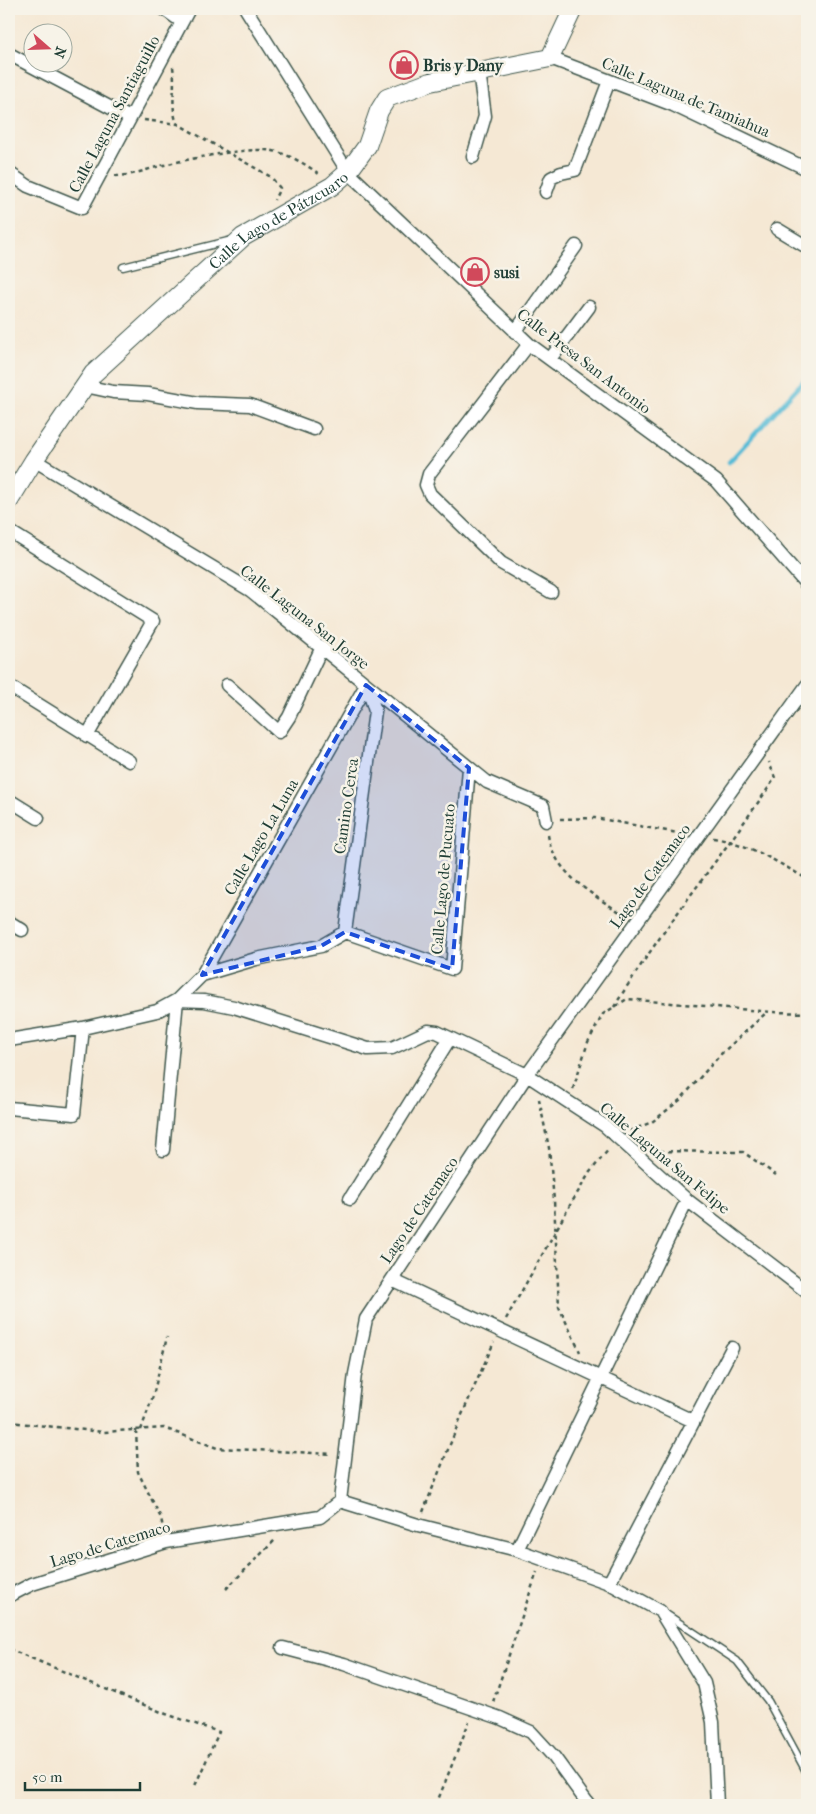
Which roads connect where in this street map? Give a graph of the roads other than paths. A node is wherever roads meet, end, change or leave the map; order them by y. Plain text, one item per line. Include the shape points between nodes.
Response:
1 (164, 9) edge
2 (189, 9) edge
3 (247, 9) edge
4 (573, 9) edge
5 (182, 22) junction
6 (9, 54) edge
7 (550, 58) junction
8 (479, 71) junction
9 (609, 81) junction
10 (130, 118) junction
11 (473, 157) dead end
12 (807, 169) edge
13 (348, 172) junction
14 (9, 173) edge
15 (546, 192) dead end
16 (777, 230) dead end
17 (243, 237) junction
18 (576, 246) dead end
19 (807, 247) edge
20 (123, 268) dead end
21 (589, 307) dead end
22 (515, 332) junction
23 (529, 344) junction
24 (550, 359) junction
25 (85, 386) junction
26 (314, 429) dead end
27 (34, 460) junction
28 (9, 501) edge
29 (9, 531) edge
30 (807, 585) edge
31 (551, 592) dead end
32 (322, 647) junction
33 (227, 685) dead end
34 (366, 685) junction
35 (807, 685) edge
36 (9, 686) edge
37 (87, 736) junction
38 (129, 761) dead end
39 (469, 768) junction
40 (9, 800) edge
41 (38, 818) dead end
42 (546, 821) road end
43 (9, 922) edge
44 (22, 930) dead end
45 (345, 932) junction
46 (202, 975) junction
47 (177, 1000) junction
48 (83, 1028) junction
49 (450, 1038) junction
50 (9, 1040) edge
51 (531, 1078) junction
52 (9, 1108) edge
53 (163, 1150) dead end
54 (350, 1199) dead end
55 (687, 1200) junction
56 (392, 1280) junction
57 (807, 1292) edge
58 (732, 1348) dead end
59 (600, 1379) junction
60 (693, 1421) junction
61 (340, 1501) junction
62 (517, 1550) junction
63 (609, 1583) junction
64 (9, 1596) edge
65 (660, 1611) junction
66 (283, 1648) dead end
67 (807, 1773) edge
68 (589, 1805) edge
69 (717, 1805) edge

1 - 5 street
2 - 5 street, Calle Laguna Santiaguillo
3 - 13 street, Calle Presa San Antonio
4 - 7 street
5 - 10 street, Calle Laguna Santiaguillo
6 - 10 street
7 - 8 street, Calle Lago de Pátzcuaro
7 - 9 street, Calle Laguna de Tamiahua
8 - 11 street via 485,116
8 - 13 street, Calle Lago de Pátzcuaro via 430,82 387,98 367,146
9 - 12 street, Calle Laguna de Tamiahua via 690,113
9 - 15 street via 575,170 551,178
10 - 14 street, Calle Laguna Santiaguillo via 82,208 28,186
13 - 17 street, Calle Lago de Pátzcuaro via 332,186
13 - 22 street, Calle Presa San Antonio
16 - 19 street
17 - 20 lane
17 - 25 street, Calle Lago de Pátzcuaro via 93,374
18 - 22 street
21 - 24 street
22 - 23 street, Calle Presa San Antonio
23 - 24 street, Calle Presa San Antonio
23 - 31 street via 428,474 426,485 430,494 501,563
24 - 30 street, Calle Presa San Antonio via 716,481
25 - 26 street via 198,403 250,405
25 - 27 street, Calle Lago de Pátzcuaro
27 - 28 street, Calle Lago de Pátzcuaro
27 - 32 street, Calle Laguna San Jorge via 250,590
29 - 37 street via 153,622
32 - 33 street via 279,732
32 - 34 street, Calle Laguna San Jorge
34 - 39 street, Calle Laguna San Jorge
34 - 45 street, Camino Cerca via 375,711
34 - 46 street, Calle Lago La Luna
35 - 51 street, Lago de Catemaco via 636,923
36 - 37 street
37 - 38 street
39 - 42 street, Calle Laguna San Jorge via 487,782 543,806
39 - 45 street, Calle Lago de Pucuato via 452,969
40 - 41 street
43 - 44 street
45 - 46 street via 321,946 256,959
46 - 47 street, Calle Lago La Luna
47 - 48 street, Calle Laguna San Felipe via 157,1011
47 - 49 street, Calle Laguna San Felipe via 234,1007 368,1049 392,1048 428,1031
47 - 53 street
48 - 50 street, Calle Laguna San Felipe
48 - 52 street via 74,1114
49 - 51 street, Calle Laguna San Felipe
49 - 54 street
51 - 55 street, Calle Laguna San Felipe via 605,1126
51 - 56 street, Lago de Catemaco
55 - 57 street, Calle Laguna San Felipe
55 - 59 street
56 - 59 street
56 - 61 street, Lago de Catemaco via 366,1319 355,1374
58 - 60 street
59 - 60 street
59 - 62 street
60 - 63 street
61 - 62 street
61 - 64 street, Lago de Catemaco via 320,1517 166,1542 32,1584
62 - 63 street
63 - 65 street
65 - 67 lane via 737,1661 768,1701
65 - 69 street via 704,1683 713,1722
66 - 68 street via 344,1664 489,1714 531,1732

